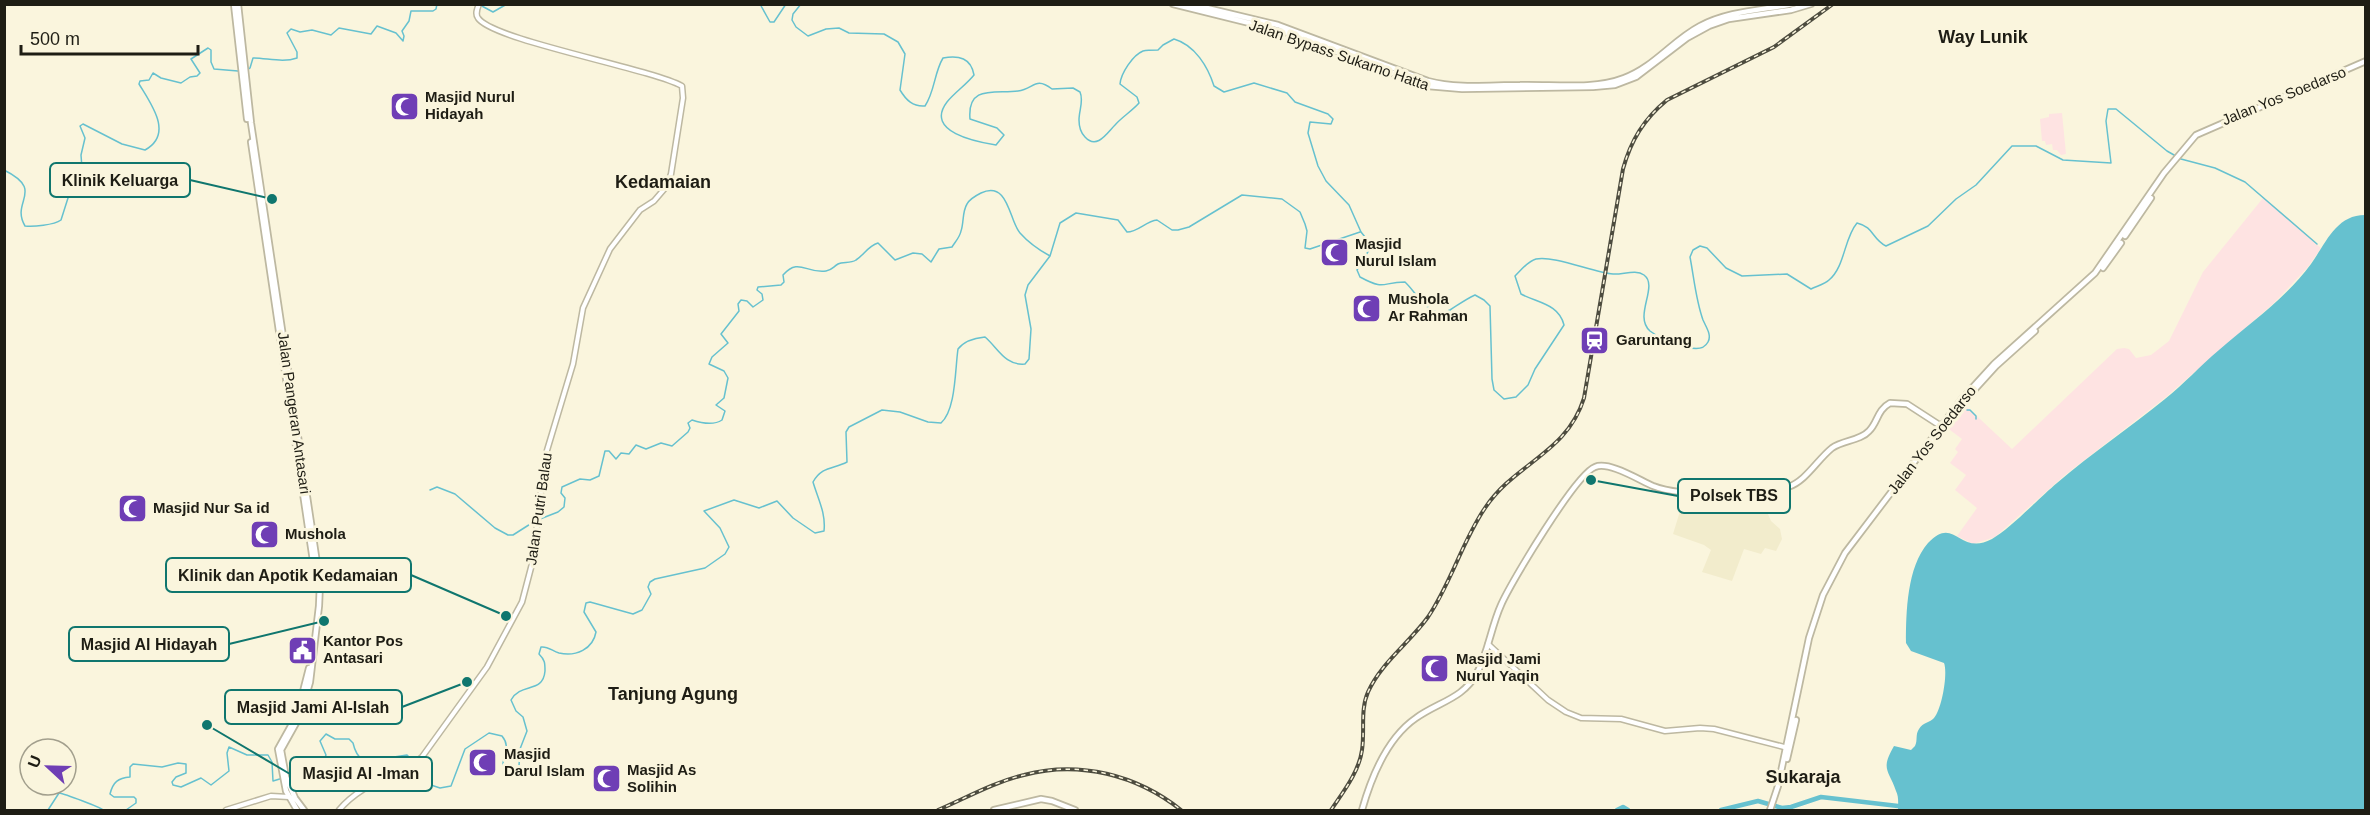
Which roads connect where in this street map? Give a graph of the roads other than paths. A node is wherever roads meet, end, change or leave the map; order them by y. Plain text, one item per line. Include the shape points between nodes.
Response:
1 (236, 4) edge
2 (1173, 4) edge
3 (1190, 4) edge
4 (1793, 4) edge
5 (1811, 4) edge
6 (478, 5) edge
7 (2366, 61) edge
8 (1378, 65) junction
9 (1942, 427) junction
10 (1487, 644) junction
11 (1788, 749) junction
12 (286, 781) junction
13 (289, 797) junction
14 (1772, 809) edge
15 (226, 810) edge
16 (301, 810) edge
17 (339, 810) edge
18 (994, 810) edge
19 (1075, 810) edge
20 (1362, 810) edge

1 - 12 main road, Jalan Pangeran Antasari via 317,584 306,685 296,717 278,749
2 - 8 main road, Jalan Bypass Sukarno Hatta via 1285,32
3 - 8 main road, Jalan Bypass Sukarno Hatta via 1278,25
4 - 8 main road, Jalan Bypass Sukarno Hatta via 1712,20 1686,34 1636,73 1602,83 1439,84
5 - 8 main road, Jalan Bypass Sukarno Hatta via 1709,26 1636,77 1606,87 1436,88
6 - 17 main road, Jalan Putri Balau via 481,21 509,34 682,86 671,174 663,192 632,219 610,249 583,308 575,356 545,457 532,569 515,616 487,668 415,762 361,790
7 - 9 main road, Jalan Yos Soedarso via 2192,138 2100,267 2074,296 1994,364
9 - 10 main road via 1907,404 1890,403 1880,410 1866,434 1837,446 1797,483 1775,490 1710,495 1684,492 1661,489 1606,465 1594,467 1540,536 1502,603
9 - 11 main road, Jalan Yos Soedarso via 1845,553 1829,584 1811,633
10 - 11 main road via 1548,700 1581,718 1621,719 1665,731 1714,729
10 - 20 main road via 1467,688 1414,719 1399,733 1375,772
11 - 14 main road, Jalan Yos Soedarso
12 - 13 main road, Jalan Pangeran Antasari
12 - 16 main road, Jalan Pangeran Antasari
13 - 15 main road via 267,797
13 - 16 main road, Jalan Pangeran Antasari
18 - 19 main road via 1041,800

